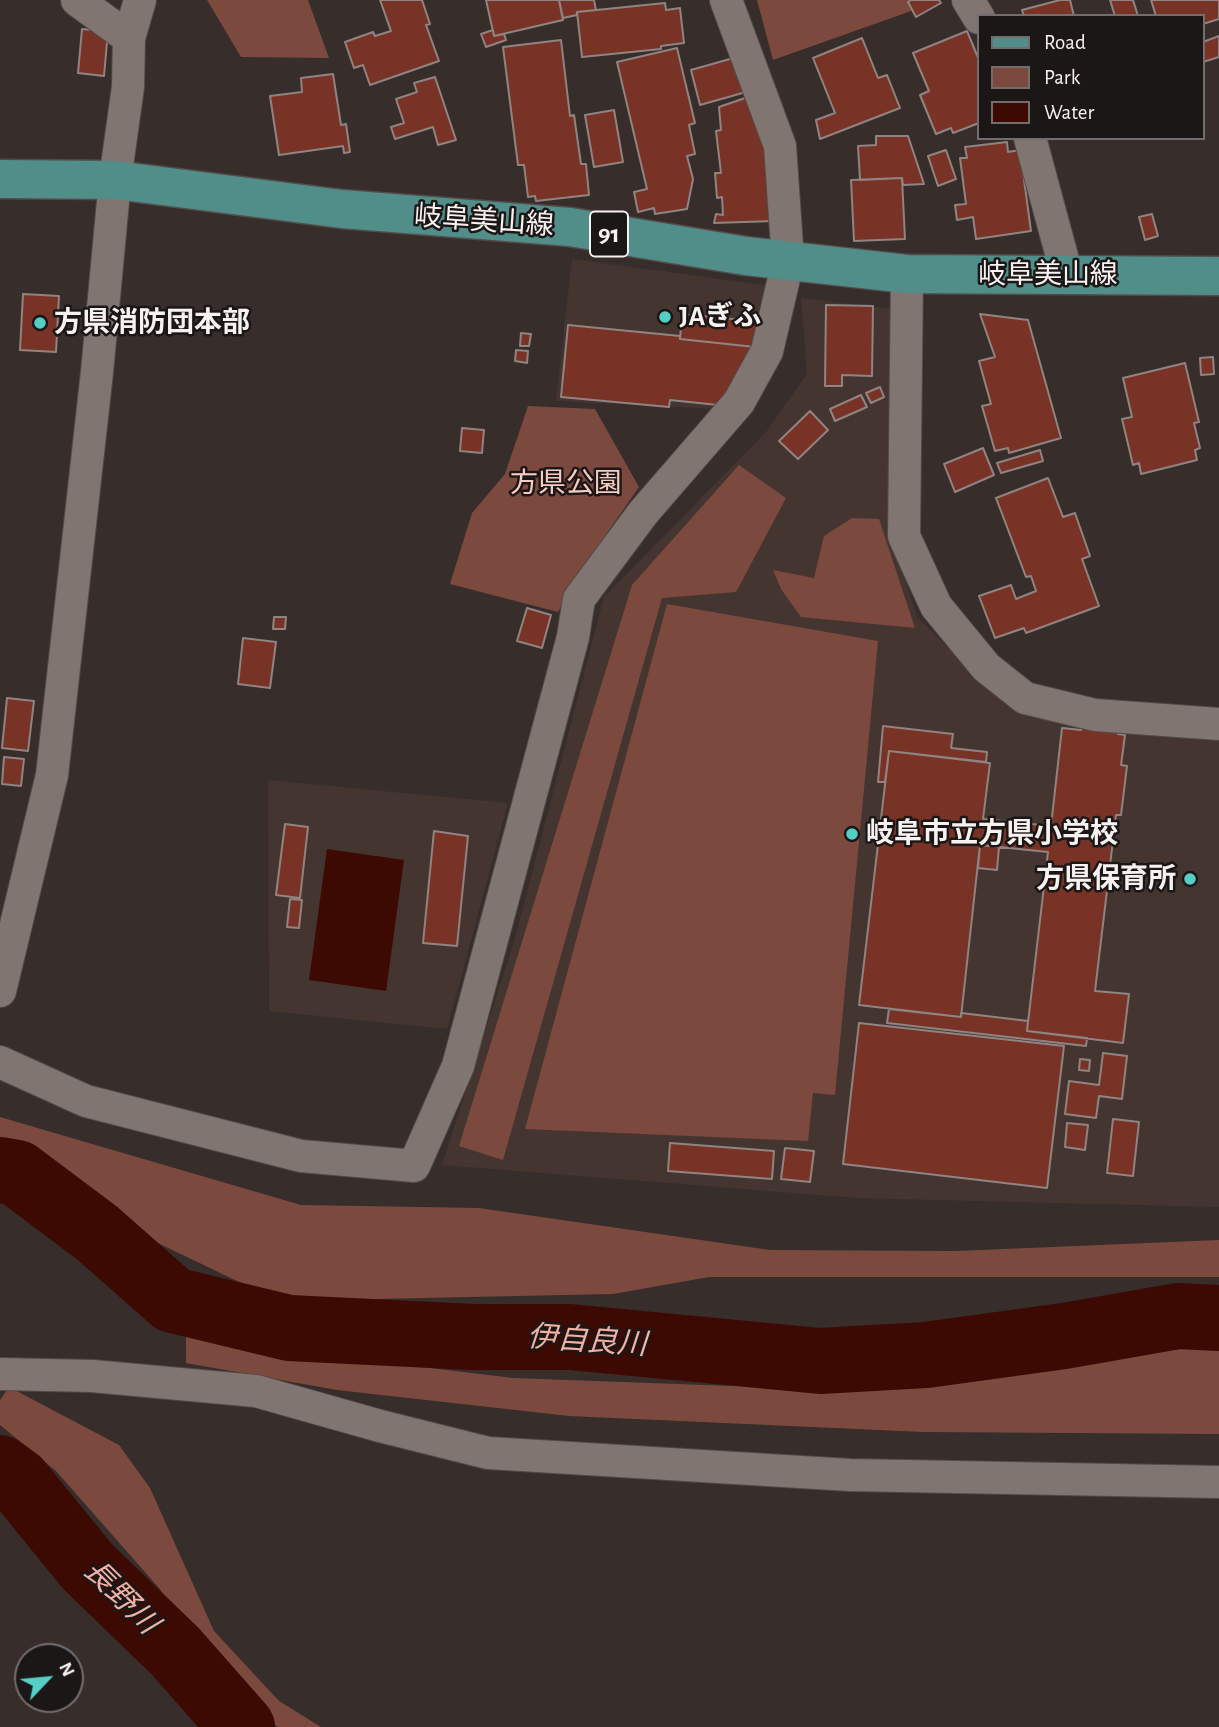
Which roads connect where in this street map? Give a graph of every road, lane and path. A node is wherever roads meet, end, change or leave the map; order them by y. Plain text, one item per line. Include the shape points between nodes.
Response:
1 (77, 0) edge
2 (140, 0) edge
3 (726, 0) edge
4 (968, 0) edge
5 (978, 16) edge
6 (129, 38) junction
7 (1031, 140) edge
8 (0, 179) edge
9 (115, 180) junction
10 (788, 261) junction
11 (907, 274) junction
12 (1067, 275) junction
13 (1219, 276) edge
14 (1219, 724) edge
15 (0, 991) edge
16 (0, 1062) edge
17 (0, 1374) edge
18 (1219, 1482) edge

1 - 6 street
2 - 6 street
3 - 10 street via 780,146
4 - 5 street
6 - 9 street via 128,87
7 - 12 street
8 - 9 main road, 岐阜美山線 / 91
9 - 10 main road, 岐阜美山線 / 91 via 342,209 570,227
9 - 15 street via 52,775
10 - 11 main road, 岐阜美山線 / 91
10 - 16 street via 767,351 739,402 643,513 579,599 573,637 458,1066 414,1166 302,1156 86,1101
11 - 12 main road, 岐阜美山線 / 91
11 - 14 street via 904,536 936,606 986,667 1025,698 1095,715
12 - 13 main road, 岐阜美山線 / 91
17 - 18 street via 92,1376 256,1391 488,1453 850,1475

